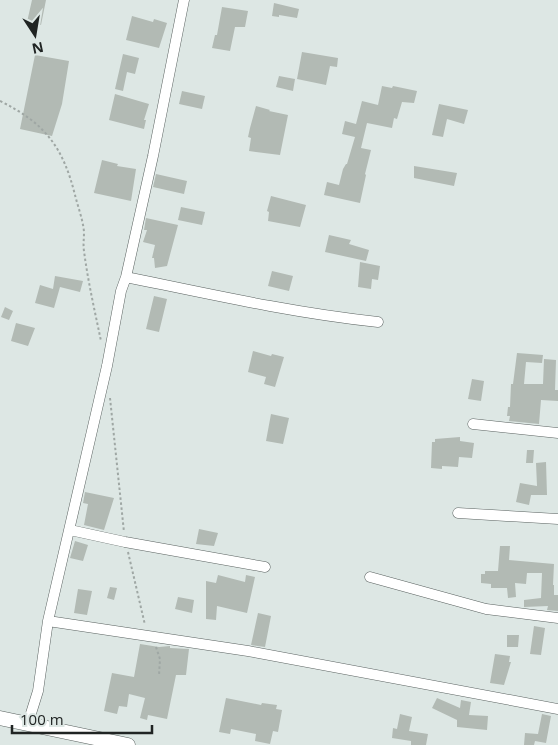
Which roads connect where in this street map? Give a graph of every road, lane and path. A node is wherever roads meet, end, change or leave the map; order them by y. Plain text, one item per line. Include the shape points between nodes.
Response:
1 (184, 0) edge
2 (0, 101) edge
3 (126, 277) junction
4 (378, 322) dead end
5 (102, 346) dead end
6 (110, 395) dead end
7 (473, 424) dead end
8 (558, 433) edge
9 (458, 513) dead end
10 (558, 519) edge
11 (70, 530) junction
12 (125, 542) junction
13 (265, 567) dead end
14 (370, 577) dead end
15 (558, 618) edge
16 (48, 621) junction
17 (148, 636) junction
18 (159, 675) dead end
19 (558, 709) edge
20 (0, 718) edge
21 (28, 723) junction
22 (128, 745) edge

1 - 3 street
2 - 5 path via 24,114 42,130 58,147 70,175 84,232 85,257
3 - 4 street via 336,318
3 - 11 street
6 - 12 path
7 - 8 street
9 - 10 street
11 - 12 street
11 - 16 street
12 - 13 street
12 - 17 path
14 - 15 street via 486,609
16 - 17 street
16 - 21 street via 38,691
17 - 18 path via 160,659
17 - 19 street via 248,651
20 - 21 street
21 - 22 street

